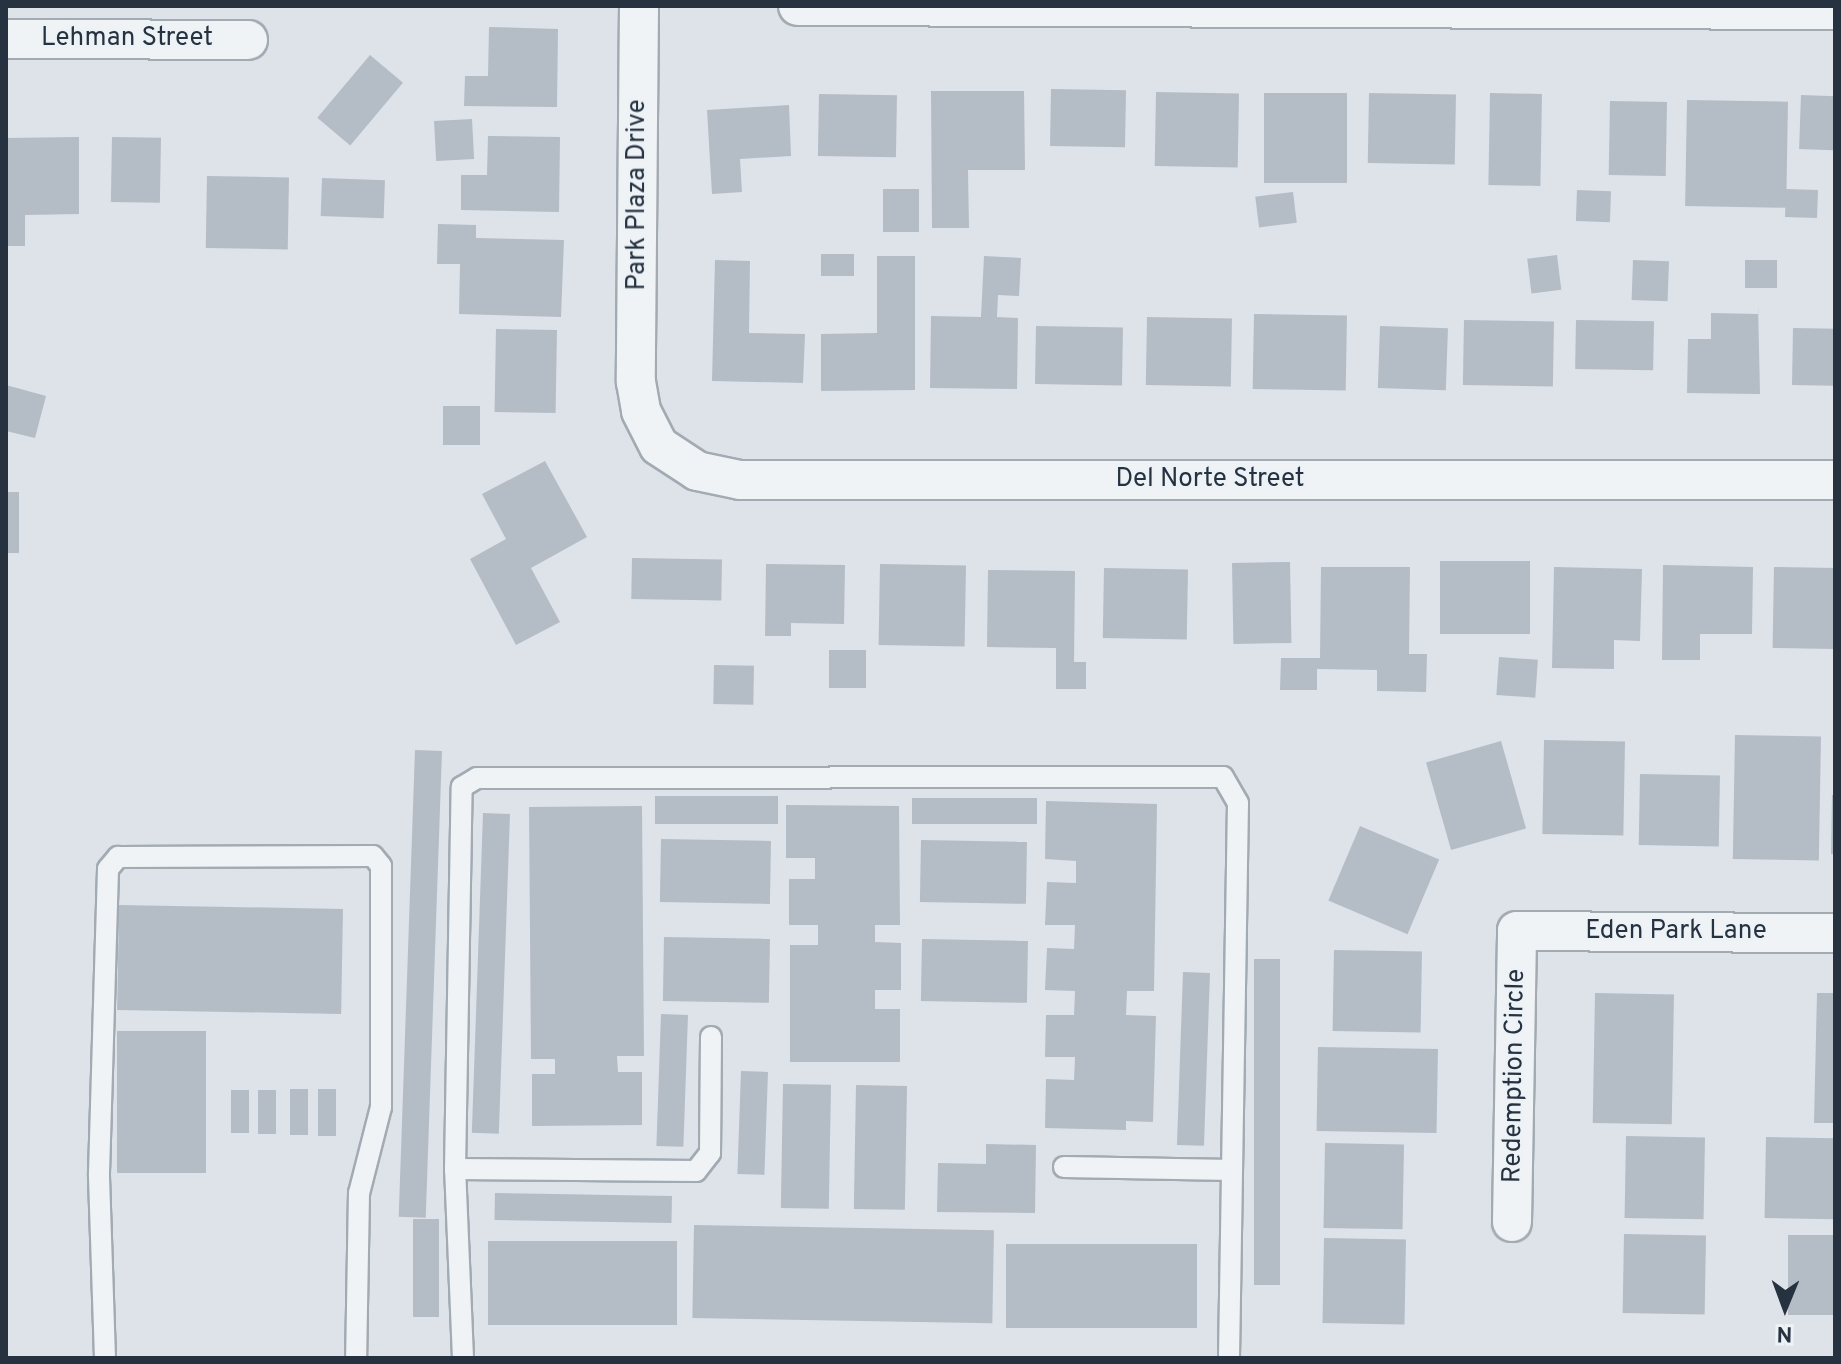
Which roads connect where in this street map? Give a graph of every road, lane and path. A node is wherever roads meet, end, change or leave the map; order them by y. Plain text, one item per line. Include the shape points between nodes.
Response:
1 (639, 6) edge
2 (798, 6) edge
3 (1835, 10) edge
4 (9, 28) edge
5 (248, 40) dead end
6 (637, 385) joint
7 (1835, 480) edge
8 (1517, 931) joint
9 (1835, 933) edge
10 (711, 1037) dead end
11 (1064, 1167) dead end
12 (455, 1169) junction
13 (1232, 1170) junction
14 (1512, 1222) dead end
15 (105, 1358) edge
16 (356, 1358) edge
17 (463, 1358) edge
18 (1229, 1358) edge

1 - 6 street, Park Plaza Drive
2 - 3 street
4 - 5 street, Lehman Street
6 - 7 street, Del Norte Street via 659,446 697,471 740,480
8 - 9 street, Eden Park Lane
8 - 14 street, Redemption Circle
10 - 12 lane via 710,1153 696,1171
11 - 13 lane
12 - 13 lane via 457,796 477,778 1223,777 1238,803
12 - 17 lane
13 - 18 lane
15 - 16 lane via 99,1173 108,869 118,857 373,856 381,866 381,1107 359,1193

